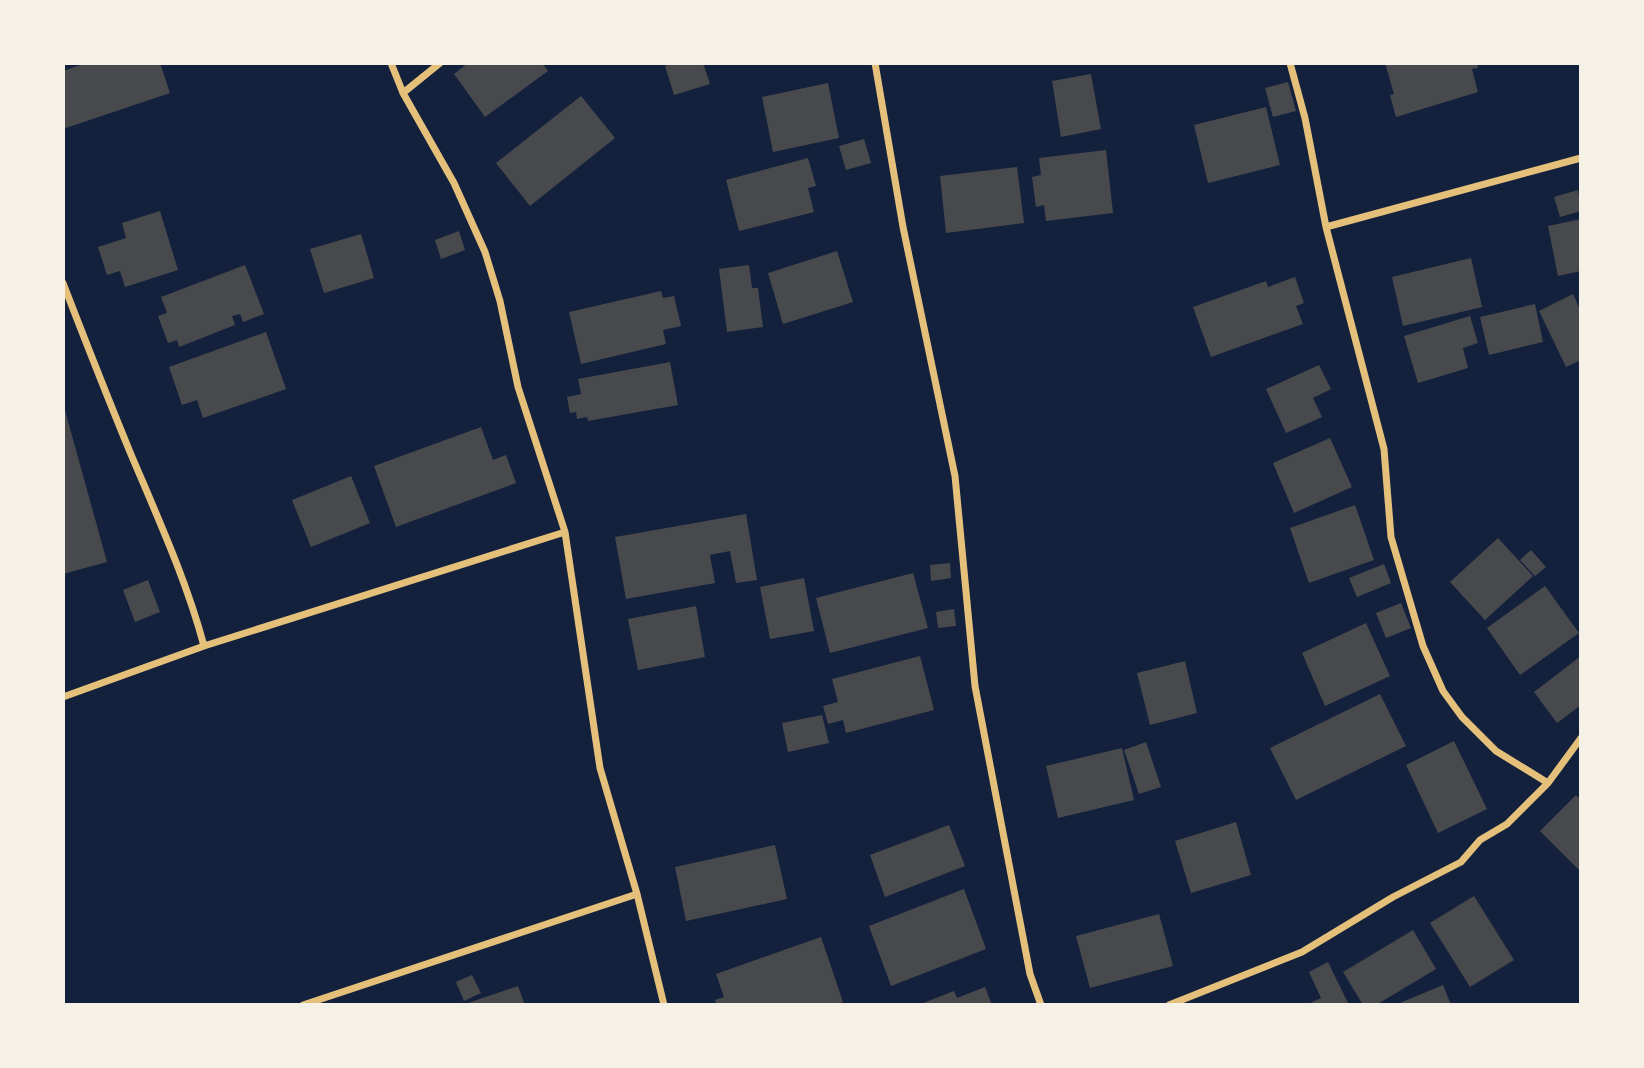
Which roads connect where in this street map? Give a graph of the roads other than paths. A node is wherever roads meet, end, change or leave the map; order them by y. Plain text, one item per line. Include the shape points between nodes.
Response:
1 (391, 63) edge
2 (440, 63) edge
3 (875, 63) edge
4 (1290, 63) edge
5 (403, 93) junction
6 (1581, 158) edge
7 (1326, 227) junction
8 (63, 283) edge
9 (565, 532) junction
10 (204, 646) junction
11 (63, 697) edge
12 (1581, 738) edge
13 (1549, 783) junction
14 (637, 894) junction
15 (303, 1005) edge
16 (664, 1005) edge
17 (1041, 1005) edge
18 (1169, 1005) edge

1 - 5 street
2 - 5 street
3 - 17 street via 955,476 975,686 1030,975
4 - 7 street
5 - 9 street via 454,183 485,252 518,387
6 - 7 street
7 - 13 street via 1384,449 1391,537 1423,646 1443,691 1462,717 1496,751
8 - 10 street via 173,551
9 - 10 street
9 - 14 street via 600,768
10 - 11 street
12 - 13 street
13 - 18 street via 1507,824 1480,840 1461,862 1302,952
14 - 15 street
14 - 16 street

